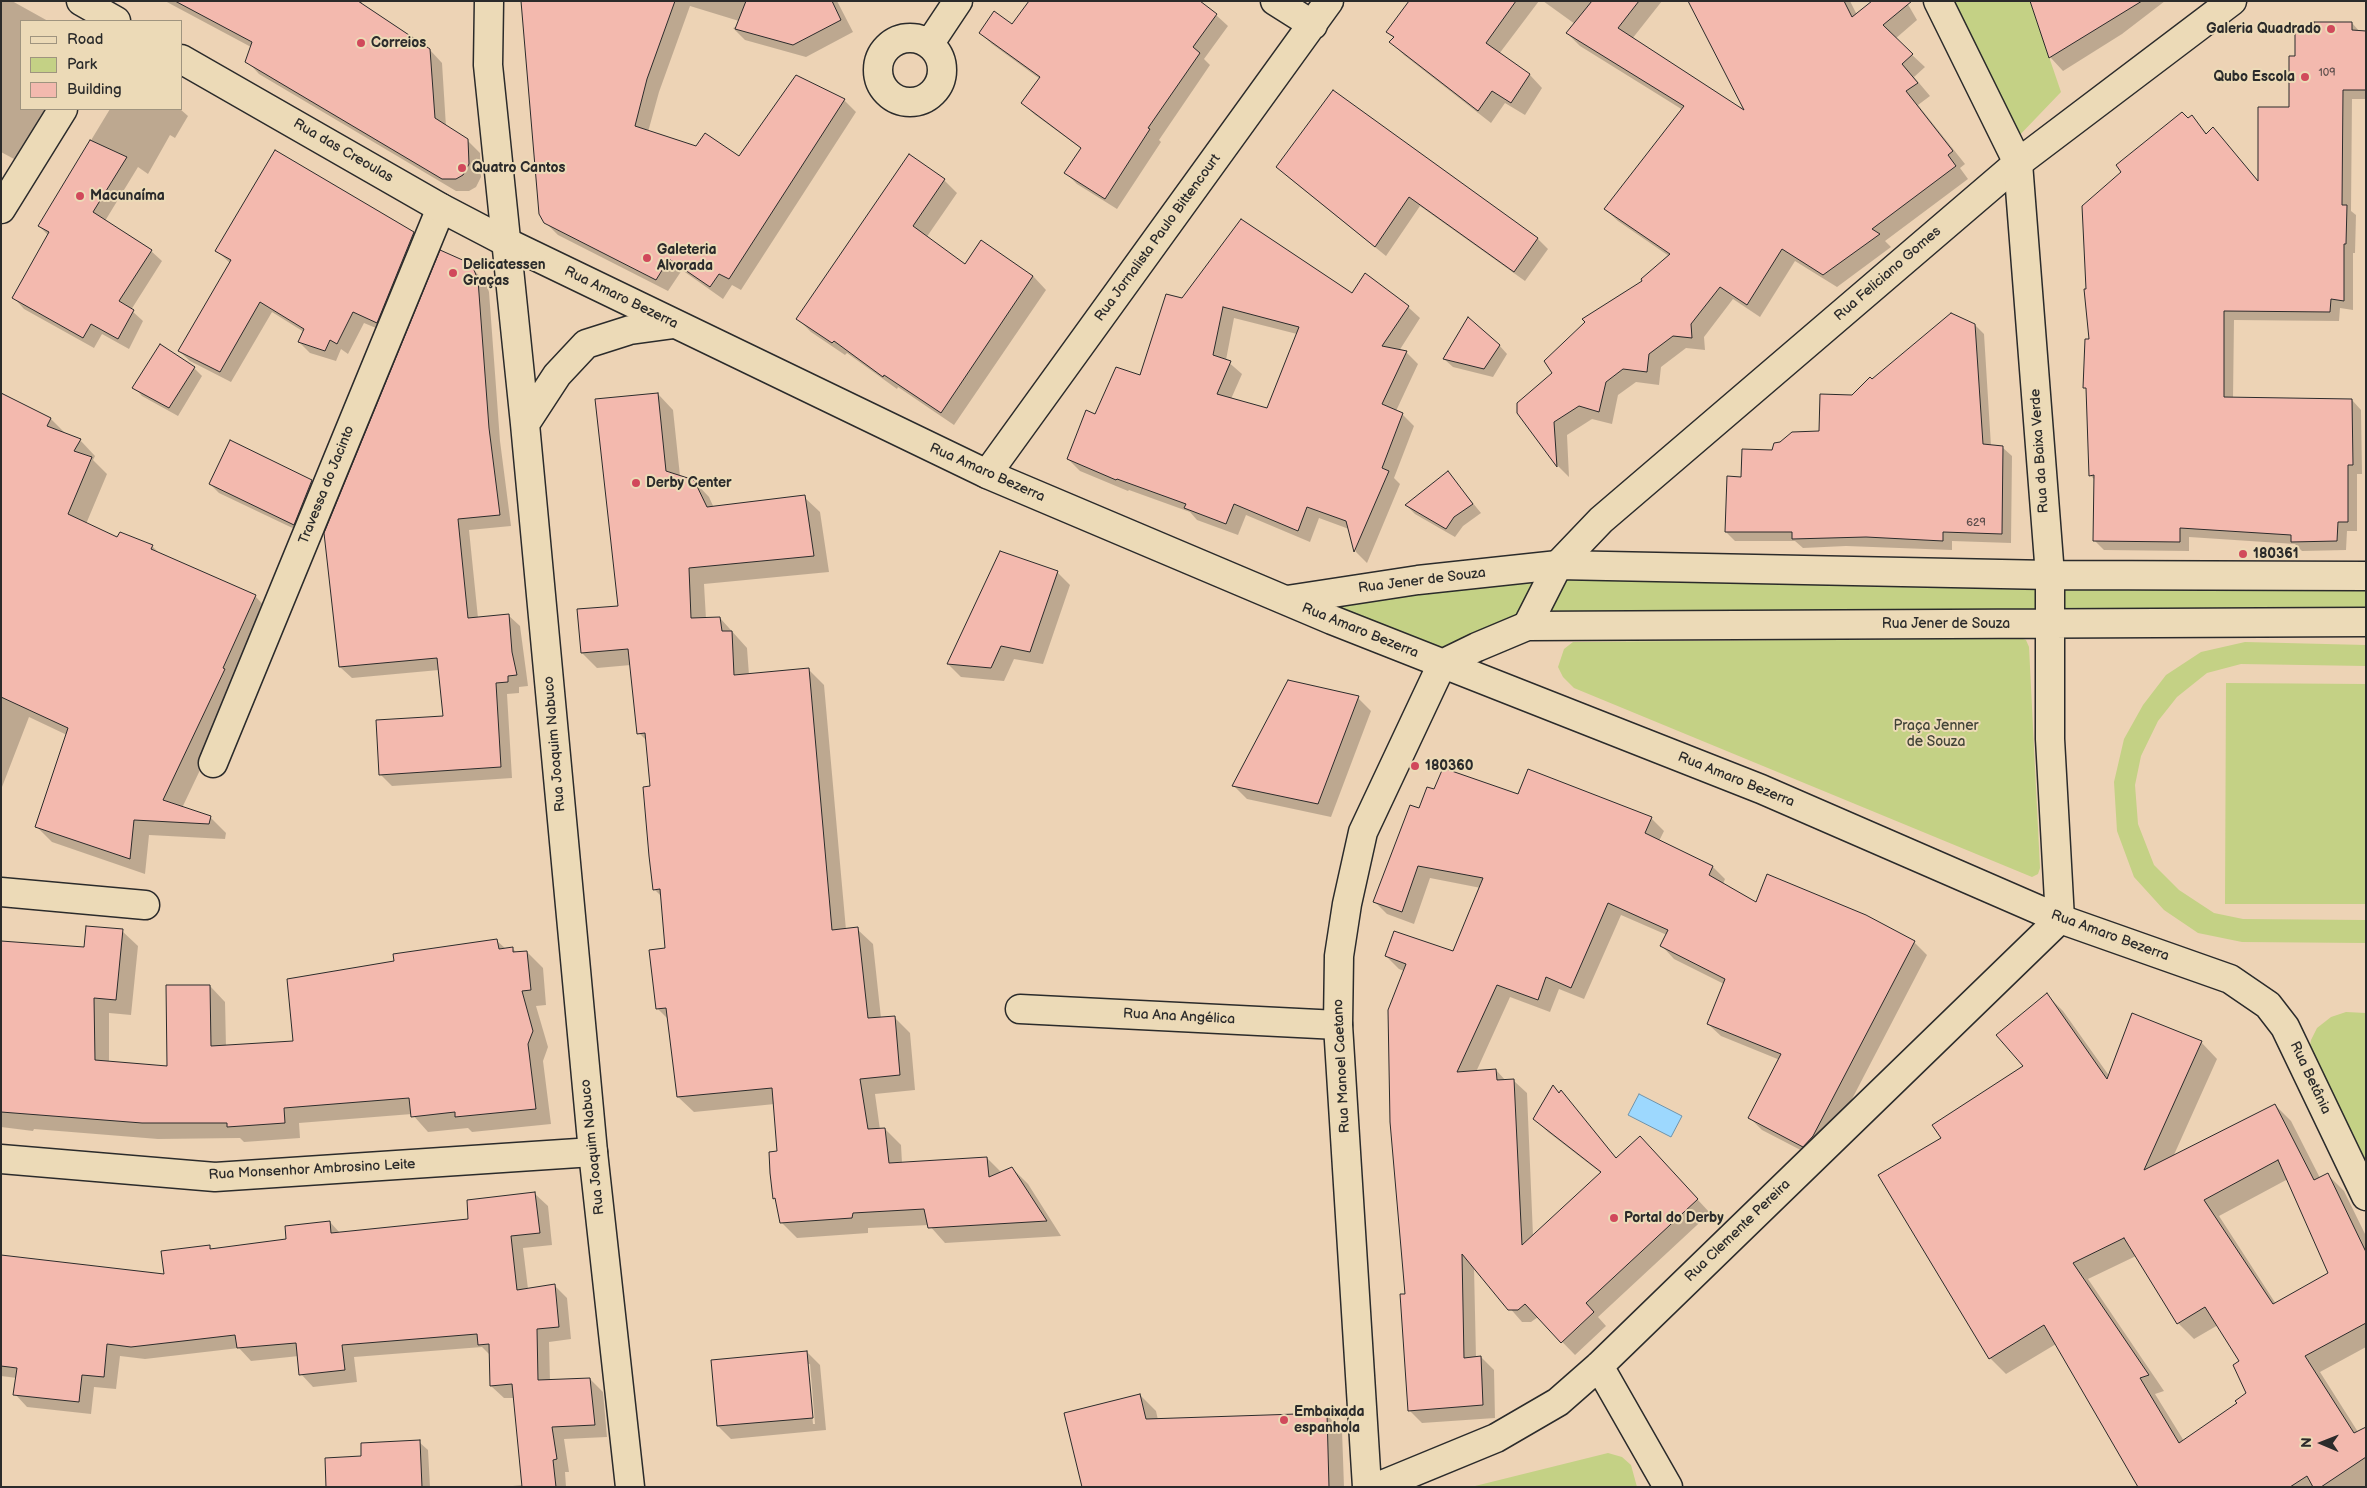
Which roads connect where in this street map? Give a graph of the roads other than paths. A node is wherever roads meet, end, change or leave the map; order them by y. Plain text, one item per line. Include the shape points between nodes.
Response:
1 (81, 1) edge
2 (488, 1) edge
3 (958, 1) edge
4 (1275, 1) edge
5 (1330, 1) edge
6 (1938, 1) edge
7 (2232, 1) edge
8 (114, 20) edge
9 (1312, 25) junction
10 (930, 43) dead end
11 (182, 60) edge
12 (62, 110) edge
13 (2018, 163) junction
14 (441, 208) junction
15 (1, 209) edge
16 (506, 242) junction
17 (674, 324) junction
18 (525, 424) junction
19 (986, 474) junction
20 (1558, 565) junction
21 (2050, 575) junction
22 (2366, 576) edge
23 (1286, 600) junction
24 (2366, 622) edge
25 (2050, 623) junction
26 (1527, 626) junction
27 (1442, 664) junction
28 (213, 763) dead end
29 (1, 892) edge
30 (145, 905) dead end
31 (2060, 919) junction
32 (2230, 979) joint
33 (1020, 1009) dead end
34 (1338, 1025) junction
35 (593, 1152) junction
36 (1, 1159) edge
37 (2366, 1196) edge
38 (1599, 1366) junction
39 (630, 1487) edge
40 (1367, 1487) edge
41 (1377, 1487) edge
42 (1668, 1487) edge

1 - 8 street
2 - 16 street, Rua Joaquim Nabuco via 488,65
3 - 10 street
4 - 9 street
5 - 9 street, Rua Jornalista Paulo Bittencourt
6 - 13 street, Rua da Baixa Verde
7 - 13 street, Rua Feliciano Gomes
9 - 19 street, Rua Jornalista Paulo Bittencourt
11 - 14 street, Rua das Creoulas
12 - 15 street
13 - 20 street, Rua Feliciano Gomes via 1601,520
13 - 21 street, Rua da Baixa Verde
14 - 16 street, Rua das Creoulas
14 - 28 street, Travessa do Jacinto
16 - 17 street, Rua Amaro Bezerra
16 - 18 street, Rua Joaquim Nabuco
17 - 18 street via 630,330 586,344 557,375
17 - 19 street, Rua Amaro Bezerra
18 - 35 street, Rua Joaquim Nabuco
19 - 23 street, Rua Amaro Bezerra
20 - 21 street, Rua Jener de Souza
20 - 23 street, Rua Jener de Souza via 1418,580
20 - 26 street
21 - 22 street, Rua Jener de Souza
21 - 25 street, Rua da Baixa Verde
23 - 27 street, Rua Amaro Bezerra
24 - 25 street, Rua Jener de Souza
25 - 26 street, Rua Jener de Souza
25 - 31 street, Rua da Baixa Verde via 2050,739
26 - 27 street, Rua Jener de Souza
27 - 31 street, Rua Amaro Bezerra via 1761,789
27 - 34 street, Rua Manoel Caetano via 1363,832 1339,956
29 - 30 street
31 - 32 street, Rua Amaro Bezerra
31 - 38 street, Rua Clemente Pereira
32 - 37 street, Rua Betânia via 2268,1005 2285,1027
33 - 34 street, Rua Ana Angélica
34 - 40 street, Rua Manoel Caetano
35 - 36 street, Rua Monsenhor Ambrosino Leite via 215,1177
35 - 39 street, Rua Joaquim Nabuco
38 - 41 street, Rua Clemente Pereira via 1558,1402 1496,1438
38 - 42 street

